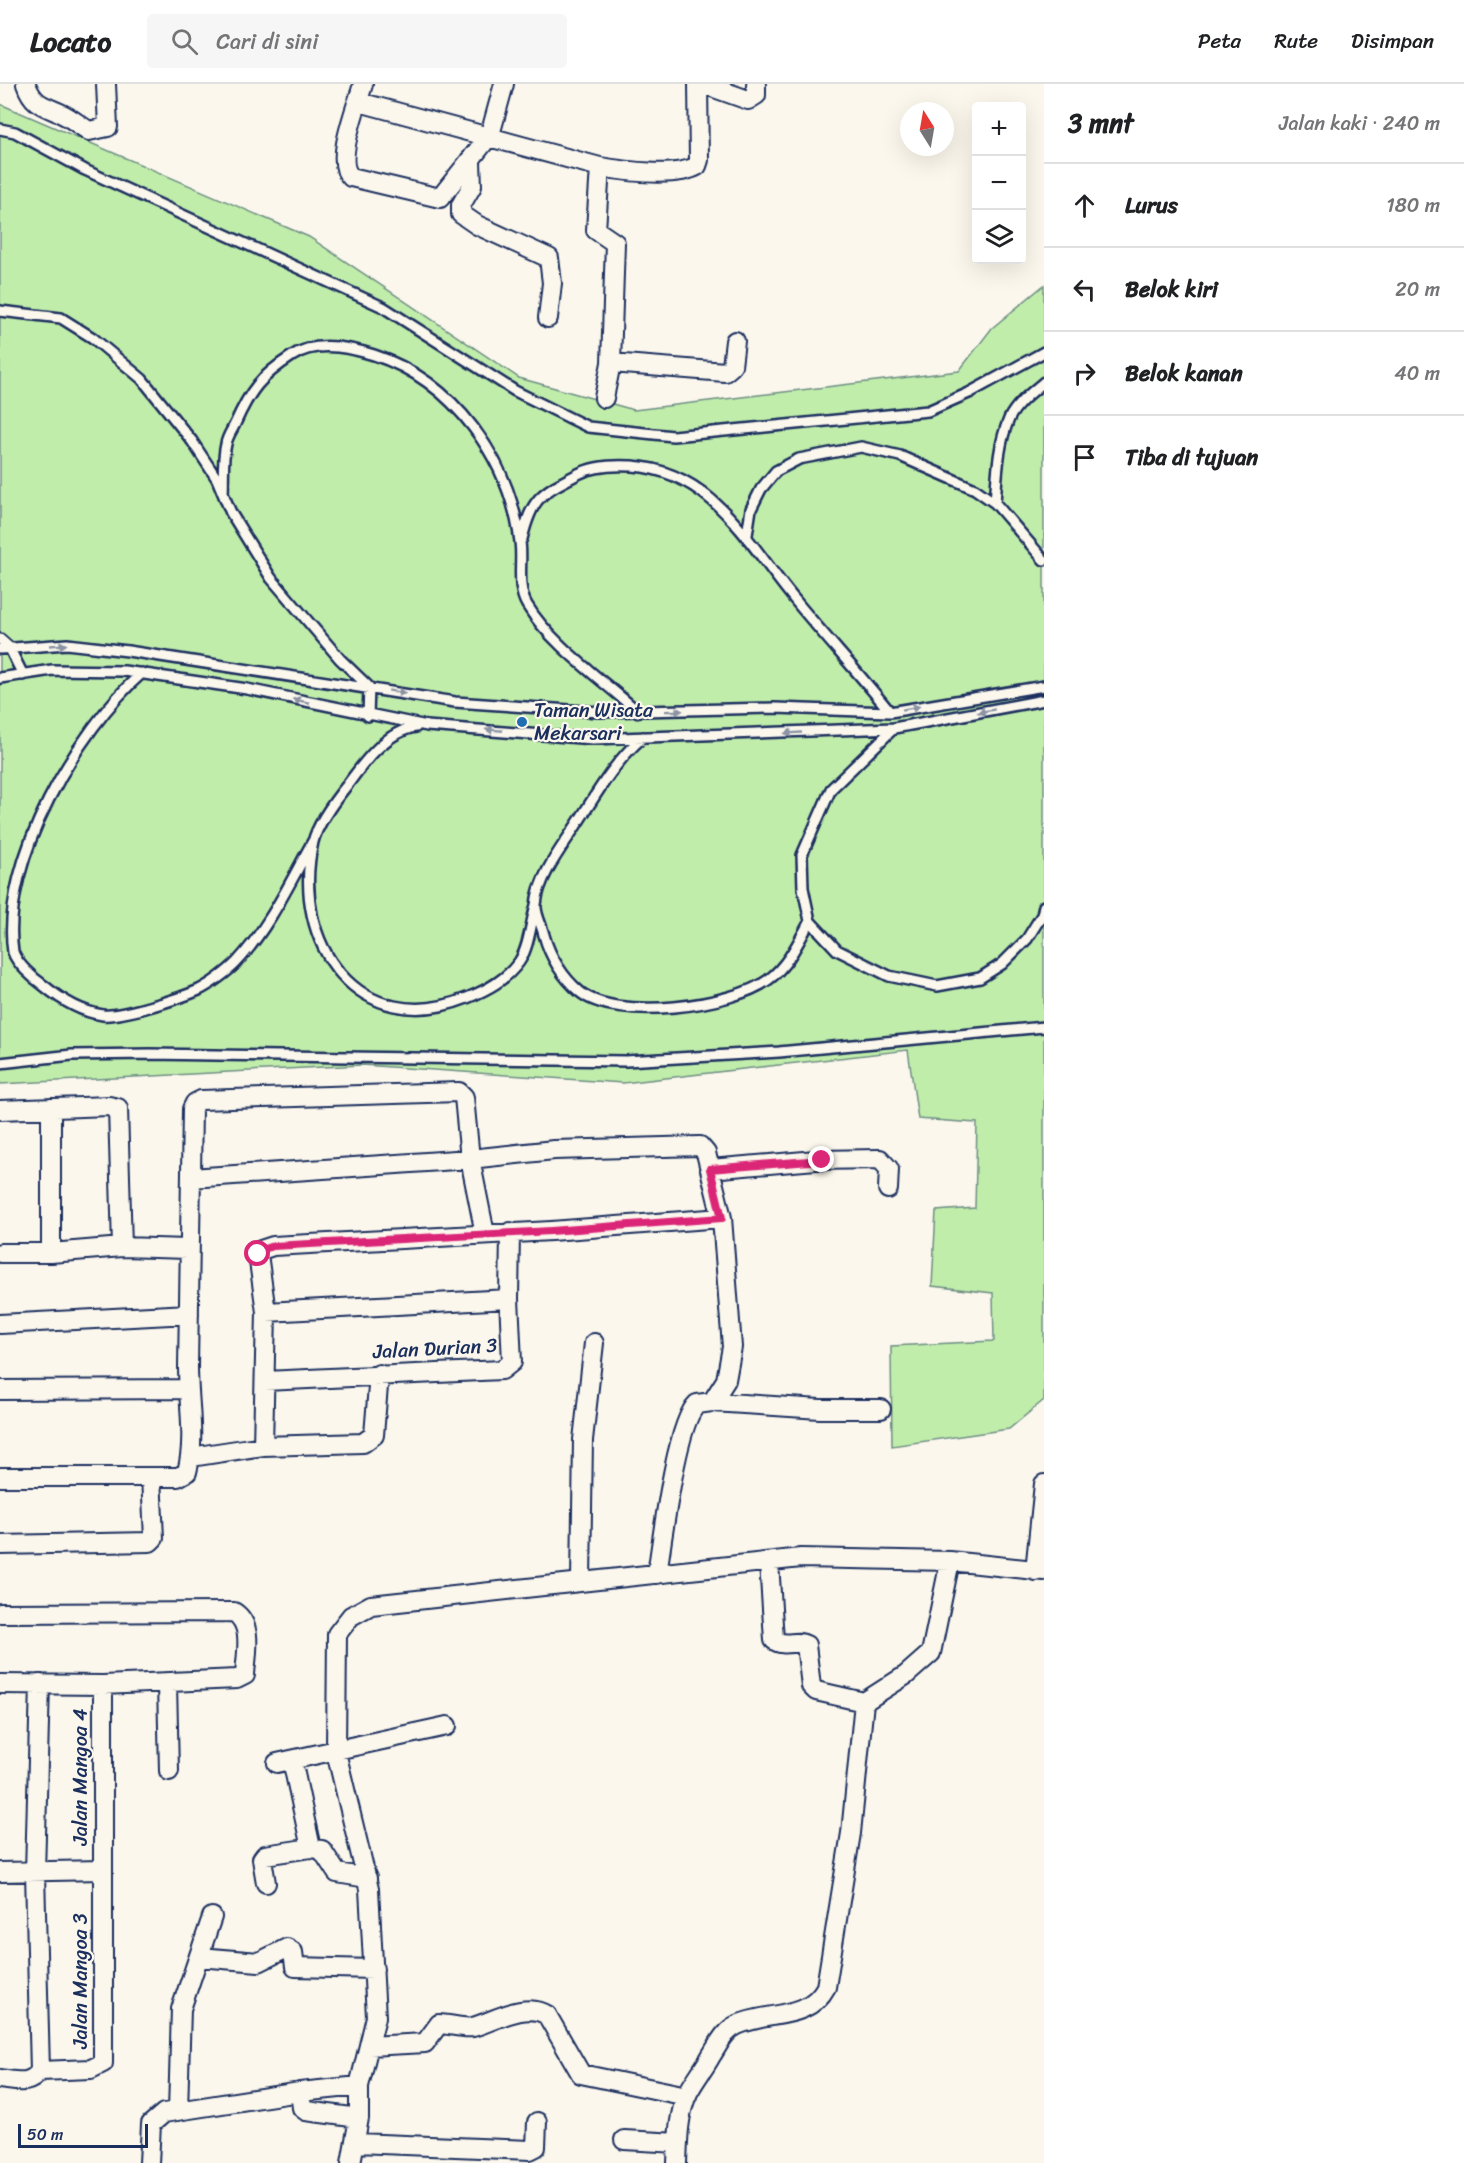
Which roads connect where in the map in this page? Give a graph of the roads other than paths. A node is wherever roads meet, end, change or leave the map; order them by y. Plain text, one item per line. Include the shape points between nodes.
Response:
1 (26, 84) edge
2 (106, 84) edge
3 (504, 84) edge
4 (698, 84) edge
5 (703, 84) edge
6 (756, 84) edge
7 (361, 93) edge
8 (0, 129) edge
9 (490, 135) junction
10 (471, 162) junction
11 (600, 167) junction
12 (0, 311) edge
13 (548, 318) dead end
14 (735, 341) dead end
15 (1044, 352) edge
16 (611, 363) junction
17 (1044, 382) edge
18 (604, 398) dead end
19 (223, 494) junction
20 (995, 502) junction
21 (747, 536) junction
22 (520, 544) junction
23 (1044, 560) edge
24 (0, 639) edge
25 (5, 648) edge
26 (142, 673) junction
27 (23, 675) junction
28 (0, 678) edge
29 (1044, 686) edge
30 (369, 687) junction
31 (1044, 700) edge
32 (890, 711) junction
33 (638, 712) junction
34 (368, 716) junction
35 (427, 726) junction
36 (894, 728) junction
37 (643, 737) junction
38 (313, 841) junction
39 (536, 905) junction
40 (1044, 906) edge
41 (6, 921) junction
42 (810, 921) junction
43 (0, 931) edge
44 (1044, 1027) edge
45 (0, 1063) edge
46 (51, 1108) junction
47 (0, 1110) edge
48 (470, 1159) junction
49 (710, 1169) junction
50 (191, 1178) junction
51 (888, 1189) dead end
52 (722, 1218) junction
53 (510, 1232) junction
54 (485, 1234) junction
55 (122, 1247) junction
56 (188, 1249) junction
57 (0, 1253) edge
58 (51, 1254) junction
59 (509, 1299) junction
60 (266, 1312) junction
61 (189, 1314) junction
62 (0, 1324) edge
63 (594, 1343) dead end
64 (379, 1374) junction
65 (265, 1381) junction
66 (188, 1389) junction
67 (0, 1390) edge
68 (712, 1402) junction
69 (881, 1409) dead end
70 (263, 1446) junction
71 (191, 1457) junction
72 (151, 1477) junction
73 (0, 1478) edge
74 (1044, 1484) edge
75 (0, 1545) edge
76 (950, 1561) junction
77 (769, 1562) junction
78 (1039, 1571) edge
79 (657, 1574) junction
80 (581, 1581) junction
81 (0, 1613) edge
82 (0, 1684) edge
83 (40, 1684) junction
84 (167, 1684) junction
85 (103, 1685) junction
86 (864, 1702) junction
87 (447, 1726) dead end
88 (336, 1752) junction
89 (169, 1772) dead end
90 (311, 1848) junction
91 (102, 1870) junction
92 (0, 1872) edge
93 (35, 1873) junction
94 (367, 1878) junction
95 (266, 1883) dead end
96 (212, 1917) dead end
97 (199, 1957) junction
98 (374, 1970) junction
99 (369, 2046) junction
100 (40, 2071) junction
101 (0, 2079) edge
102 (359, 2086) junction
103 (300, 2091) junction
104 (687, 2096) junction
105 (178, 2111) junction
106 (359, 2118) junction
107 (537, 2122) dead end
108 (624, 2140) dead end
109 (678, 2143) junction
110 (356, 2144) junction
111 (148, 2163) edge
112 (351, 2163) edge
113 (677, 2163) edge

1 - 2 street via 38,105 62,114 88,131 108,127
3 - 9 street
4 - 11 street via 697,166 684,171 639,172
5 - 6 street via 748,100 756,95
7 - 9 street
7 - 10 street via 344,156 346,172 351,177 441,197
8 - 15 lane via 15,132 85,170 383,307 515,391 588,428 673,436 928,411
9 - 10 street
9 - 11 street
10 - 13 street via 472,186 461,205 461,214 549,258 552,283
11 - 16 street via 596,230 615,243
12 - 19 lane via 61,318 119,357 171,413
14 - 16 street via 732,366 725,372
16 - 18 street
17 - 20 lane via 1009,418
19 - 22 lane via 226,445 247,396 267,372 303,348 349,347 398,363 438,391 472,423 497,465 514,509
19 - 30 lane via 271,578
20 - 21 lane via 900,456 861,447 799,459 776,471 751,509
20 - 23 lane
21 - 22 lane via 709,498 682,480 654,468 619,466 584,471 549,489 529,510
21 - 32 lane via 788,592
22 - 33 lane via 519,570 525,602 539,622
24 - 25 lane
25 - 27 lane
25 -> 30 lane via 67,644
26 - 27 lane via 52,670
34 -> 26 lane via 247,689
26 - 41 lane via 83,734 55,777 18,854 7,894
27 - 28 lane
32 -> 29 lane
30 -> 33 lane via 455,702
30 - 34 lane
31 -> 36 lane
33 -> 32 lane via 775,708
34 - 35 lane
37 -> 35 lane via 593,739
35 - 38 lane via 407,729 369,755 334,802
36 -> 37 lane
36 - 42 lane via 831,789 802,855
37 - 39 lane via 625,752 549,868
38 - 39 lane via 308,890 316,934 337,973 370,999 425,1008 451,1004 483,991 506,977 521,960
38 - 41 lane via 272,916 235,964 200,990 146,1008 104,1015 64,1002 36,980 13,954
39 - 42 lane via 546,943 559,969 581,993 626,1007 678,1008 746,993 784,967
40 - 42 lane via 1027,939 1002,964 980,978 937,986 889,976 837,950
41 - 43 lane
44 - 45 lane via 779,1052 626,1061 150,1054 72,1055
46 - 47 street
46 - 55 street via 118,1108
46 - 58 street
48 - 49 street via 554,1150 697,1146 705,1150
48 - 50 street
48 - 50 street via 464,1097 459,1092 201,1100 192,1109
48 - 54 street
49 - 51 street via 880,1159 889,1169
49 - 52 street
50 - 56 street
52 - 53 street
52 - 68 street via 732,1347 726,1380
53 - 54 street
53 - 59 street, Jalan Durian 3
54 - 60 street via 265,1248 258,1254
55 - 56 street
55 - 58 street
56 - 61 street
57 - 58 street
59 - 60 street
59 - 64 street, Jalan Durian 3 via 512,1362 502,1370
60 - 65 street
61 - 62 street
61 - 66 street
63 - 80 street via 583,1440
64 - 65 street, Jalan Durian 3
64 - 70 street via 374,1435 370,1440
65 - 70 street
66 - 67 street
66 - 71 street
68 - 69 street
68 - 79 street via 697,1404 686,1425 669,1495
70 - 71 street
71 - 72 street via 188,1472 178,1477
72 - 73 street
72 - 75 street via 154,1538 150,1542
74 - 78 street
76 - 77 street via 801,1558
76 - 78 street
76 - 86 street via 931,1653
77 - 79 street
77 - 86 street via 774,1640 806,1645 811,1686 816,1691
79 - 80 street
80 - 88 street via 371,1605 351,1617 338,1634
81 - 84 street via 234,1612 242,1617 247,1627 244,1677
82 - 83 street
83 - 85 street
83 - 93 street
84 - 85 street
84 - 89 street
85 - 91 street, Jalan Mangoa 4
86 - 104 street via 851,1833 826,1987 811,2005 728,2030
87 - 88 street
88 - 90 street via 284,1762
88 - 94 street
90 - 94 street via 322,1850 337,1873
90 - 95 street via 265,1854 262,1859
91 - 93 street
91 - 100 street, Jalan Mangoa 3 via 102,2063 91,2069
92 - 93 street
93 - 100 street
94 - 98 street
96 - 97 street
97 - 98 street via 259,1962 287,1948 293,1952 295,1967
97 - 105 street via 181,2008
98 - 99 street via 376,2017
99 - 102 street
99 - 104 street via 425,2043 439,2024 475,2026 513,2012 542,2012 581,2074
100 - 101 street via 31,2081
102 - 103 street
102 - 106 street
103 - 105 street
103 - 106 street via 306,2111
104 - 109 street
105 - 111 street via 164,2113 151,2124
106 - 110 street
107 - 110 street via 536,2148 531,2150
108 - 109 street
109 - 113 street
110 - 112 street

